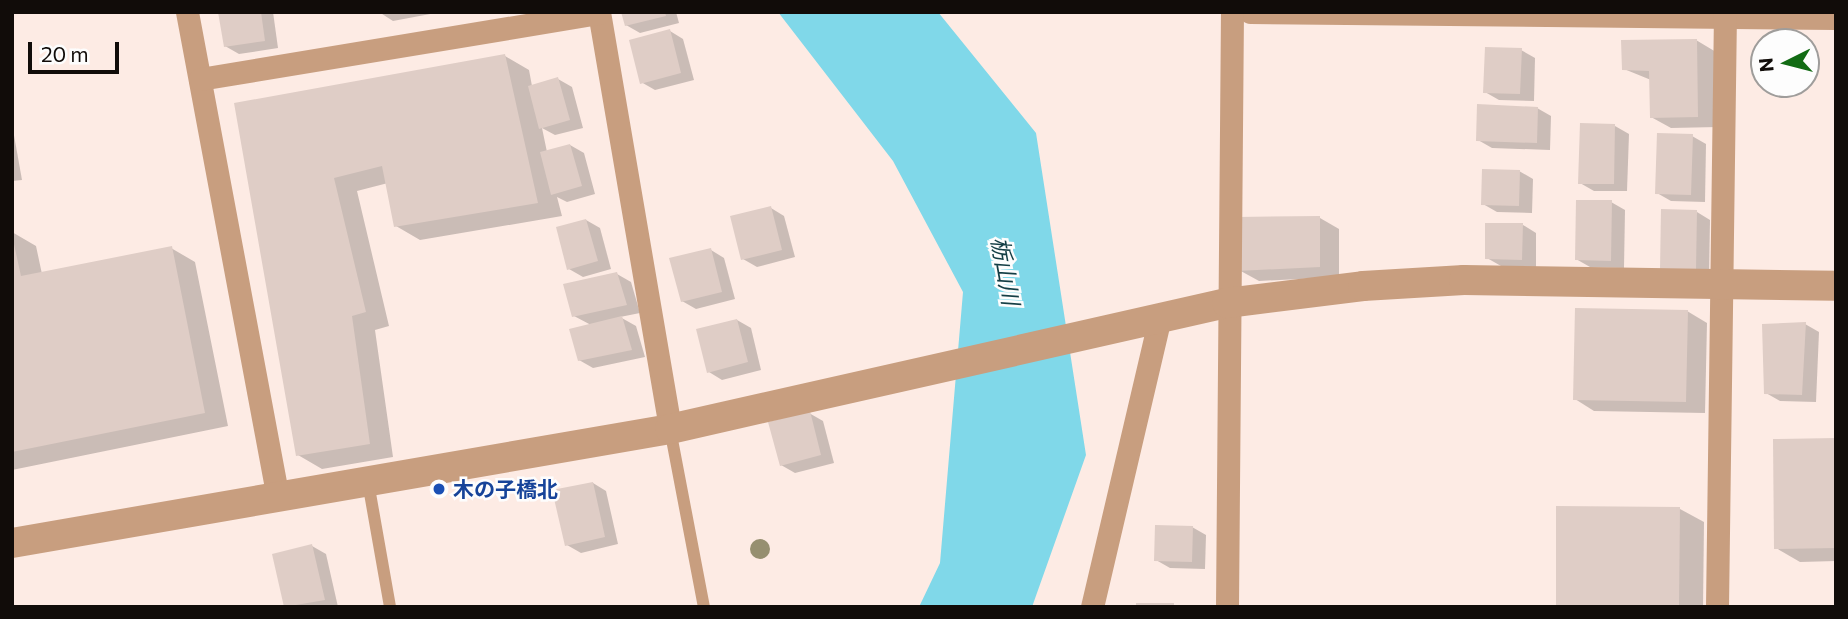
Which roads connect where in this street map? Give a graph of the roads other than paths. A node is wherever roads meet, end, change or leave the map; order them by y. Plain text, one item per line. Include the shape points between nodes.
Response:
1 (187, 12) edge
2 (1232, 12) edge
3 (1250, 12) edge
4 (599, 13) edge
5 (1725, 15) edge
6 (1836, 18) edge
7 (200, 79) junction
8 (1719, 286) junction
9 (1836, 286) edge
10 (1227, 303) junction
11 (1160, 317) junction
12 (670, 429) junction
13 (368, 482) junction
14 (278, 497) junction
15 (12, 543) edge
16 (390, 607) edge
17 (704, 607) edge
18 (1092, 607) edge
19 (1227, 607) edge
20 (1717, 607) edge

1 - 7 street
2 - 10 street
3 - 5 street
4 - 7 street
4 - 12 street
5 - 6 street
5 - 8 street
7 - 14 street
8 - 9 street
8 - 10 street via 1464,281 1363,286
8 - 20 street
10 - 11 street
10 - 19 street
11 - 12 street
11 - 18 street
12 - 13 street
12 - 17 lane
13 - 14 street
13 - 16 lane
14 - 15 street

